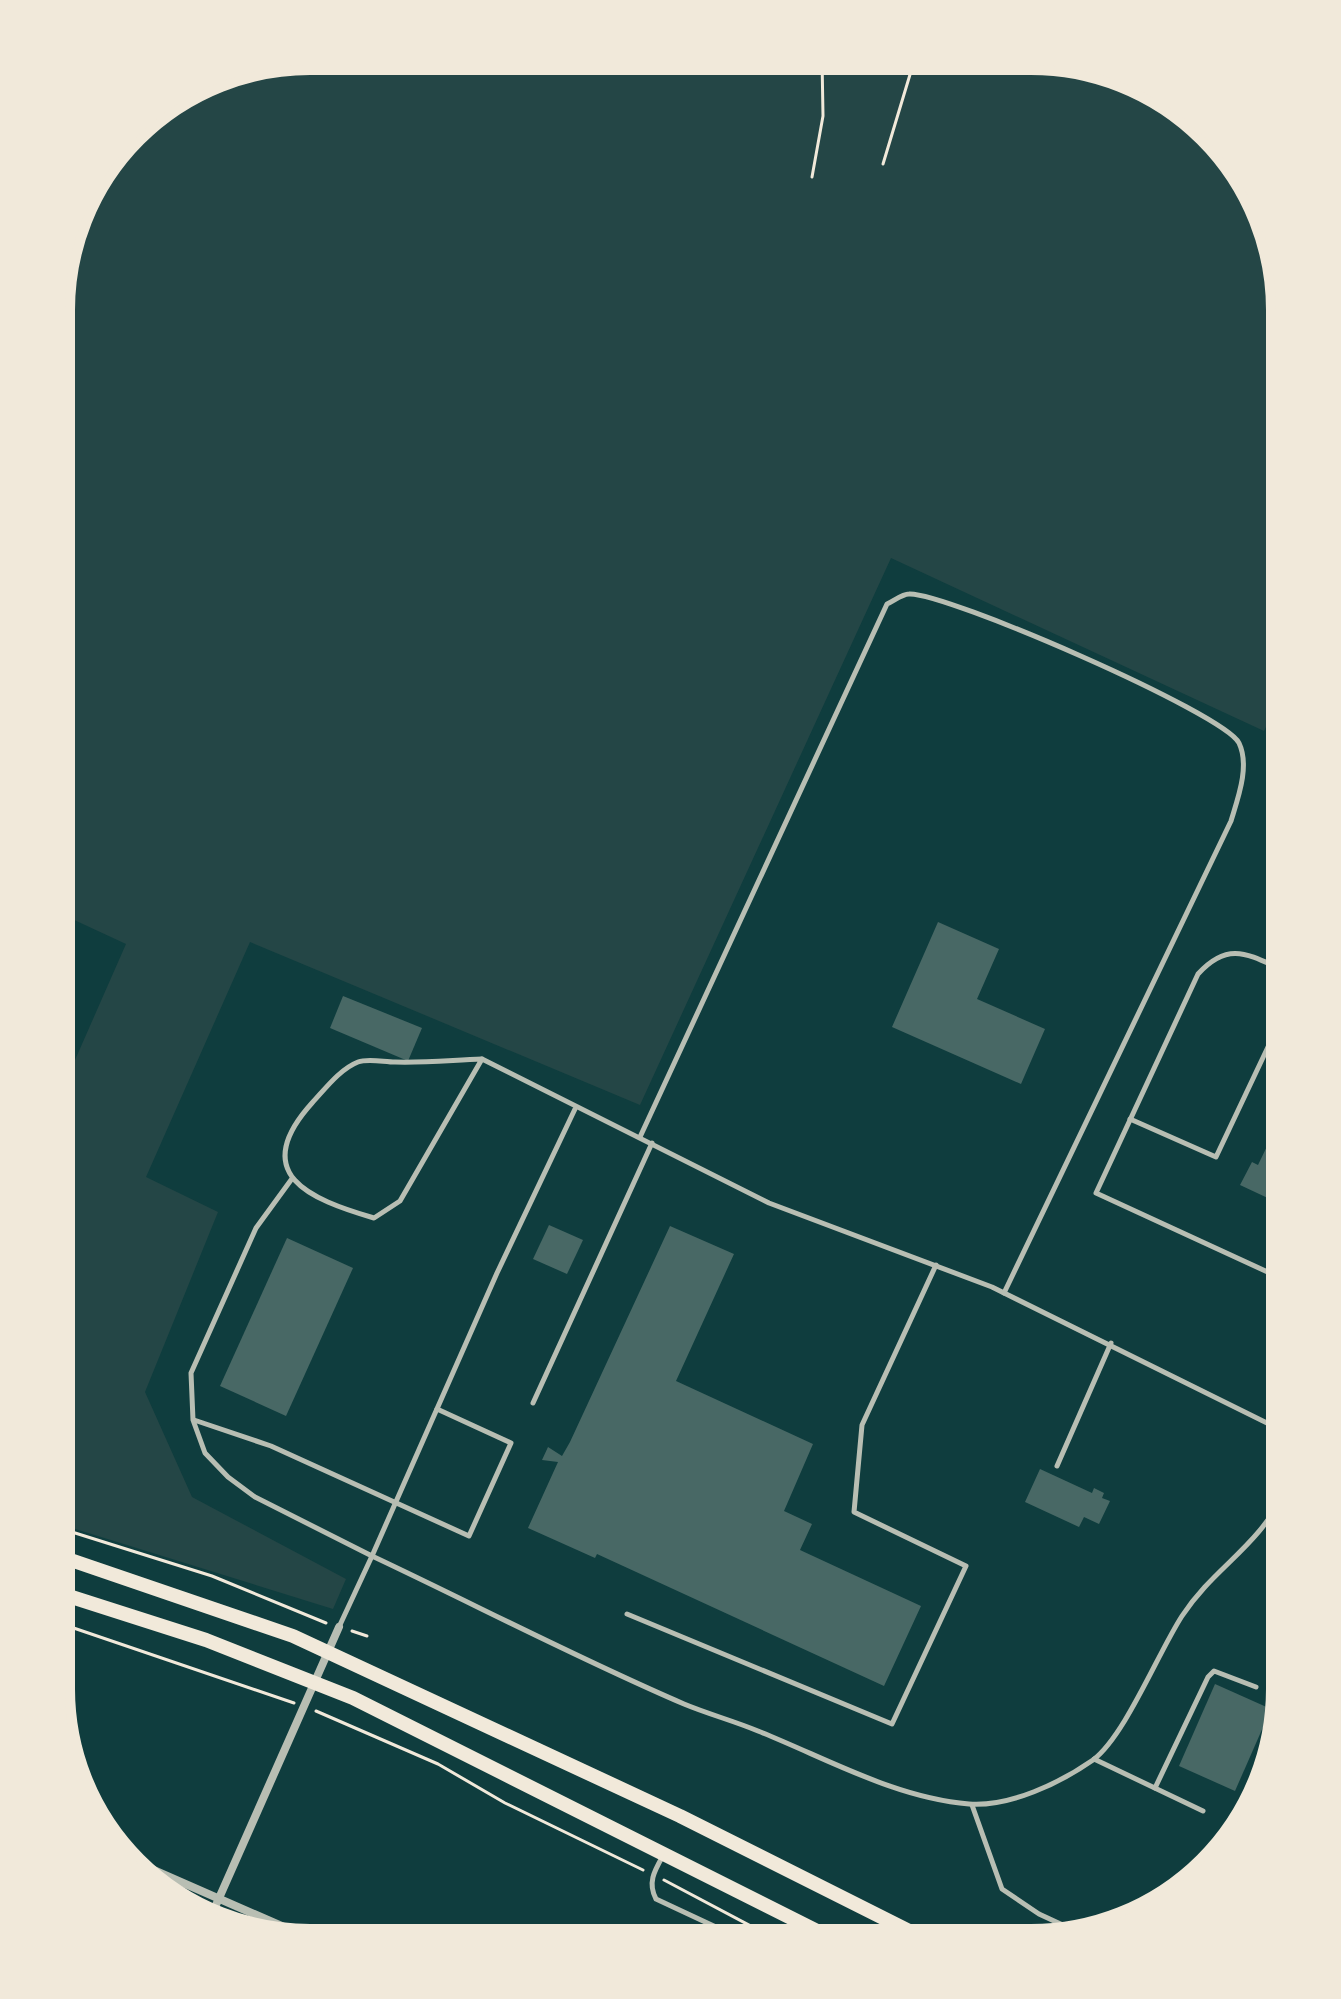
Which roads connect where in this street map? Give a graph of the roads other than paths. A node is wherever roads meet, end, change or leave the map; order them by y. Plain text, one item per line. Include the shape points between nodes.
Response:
1 (1271, 964) edge
2 (1270, 1042) edge
3 (482, 1059) junction
4 (575, 1109) junction
5 (1130, 1119) junction
6 (640, 1137) junction
7 (652, 1143) junction
8 (291, 1180) junction
9 (936, 1265) junction
10 (1270, 1273) edge
11 (1004, 1293) junction
12 (1111, 1343) junction
13 (533, 1403) dead end
14 (437, 1409) junction
15 (193, 1420) junction
16 (1270, 1424) edge
17 (1057, 1466) dead end
18 (395, 1503) junction
19 (1270, 1521) edge
20 (372, 1556) junction
21 (70, 1560) edge
22 (70, 1596) edge
23 (627, 1614) dead end
24 (339, 1627) joint
25 (328, 1651) junction
26 (313, 1681) junction
27 (1256, 1687) dead end
28 (1094, 1759) junction
29 (1155, 1788) junction
30 (972, 1805) junction
31 (1203, 1811) dead end
32 (664, 1854) junction
33 (154, 1871) edge
34 (218, 1900) junction
35 (214, 1909) edge
36 (1066, 1926) edge
37 (283, 1927) edge
38 (720, 1929) edge
39 (813, 1929) edge
40 (905, 1929) edge

1 - 5 lane via 1244,952 1224,954 1198,974
2 - 5 lane via 1216,1157
3 - 4 lane
3 - 8 lane via 359,1061 334,1079 284,1145
3 - 8 lane via 400,1201 374,1218 310,1195
4 - 6 lane
4 - 14 lane
5 - 10 lane via 1096,1193
6 - 7 lane
6 - 11 lane via 887,604 908,594 942,600 1099,662 1218,722 1239,742 1240,793 1123,1052
7 - 9 lane via 805,1219
7 - 13 lane
8 - 15 lane via 256,1228 191,1373
9 - 11 lane
9 - 23 lane via 862,1425 854,1512 966,1566 892,1724
11 - 12 lane
12 - 16 lane
12 - 17 lane
14 - 18 lane
14 - 18 lane via 511,1443 469,1536
15 - 18 lane via 271,1446
15 - 20 lane via 205,1453 228,1477 255,1497
18 - 20 lane
19 - 28 lane via 1221,1568 1183,1615 1111,1740
20 - 24 lane
20 - 30 lane via 684,1704 924,1798
21 - 25 main road
22 - 26 main road
24 - 25 street
25 - 26 street
25 - 40 main road via 680,1816
26 - 32 main road
26 - 34 street
27 - 29 lane via 1221,1672 1208,1677
28 - 29 lane
28 - 30 lane via 1015,1798
29 - 31 lane
30 - 36 lane via 1002,1889
32 - 38 lane via 653,1875 656,1899
32 - 39 main road
33 - 34 street
34 - 35 street
34 - 37 street

